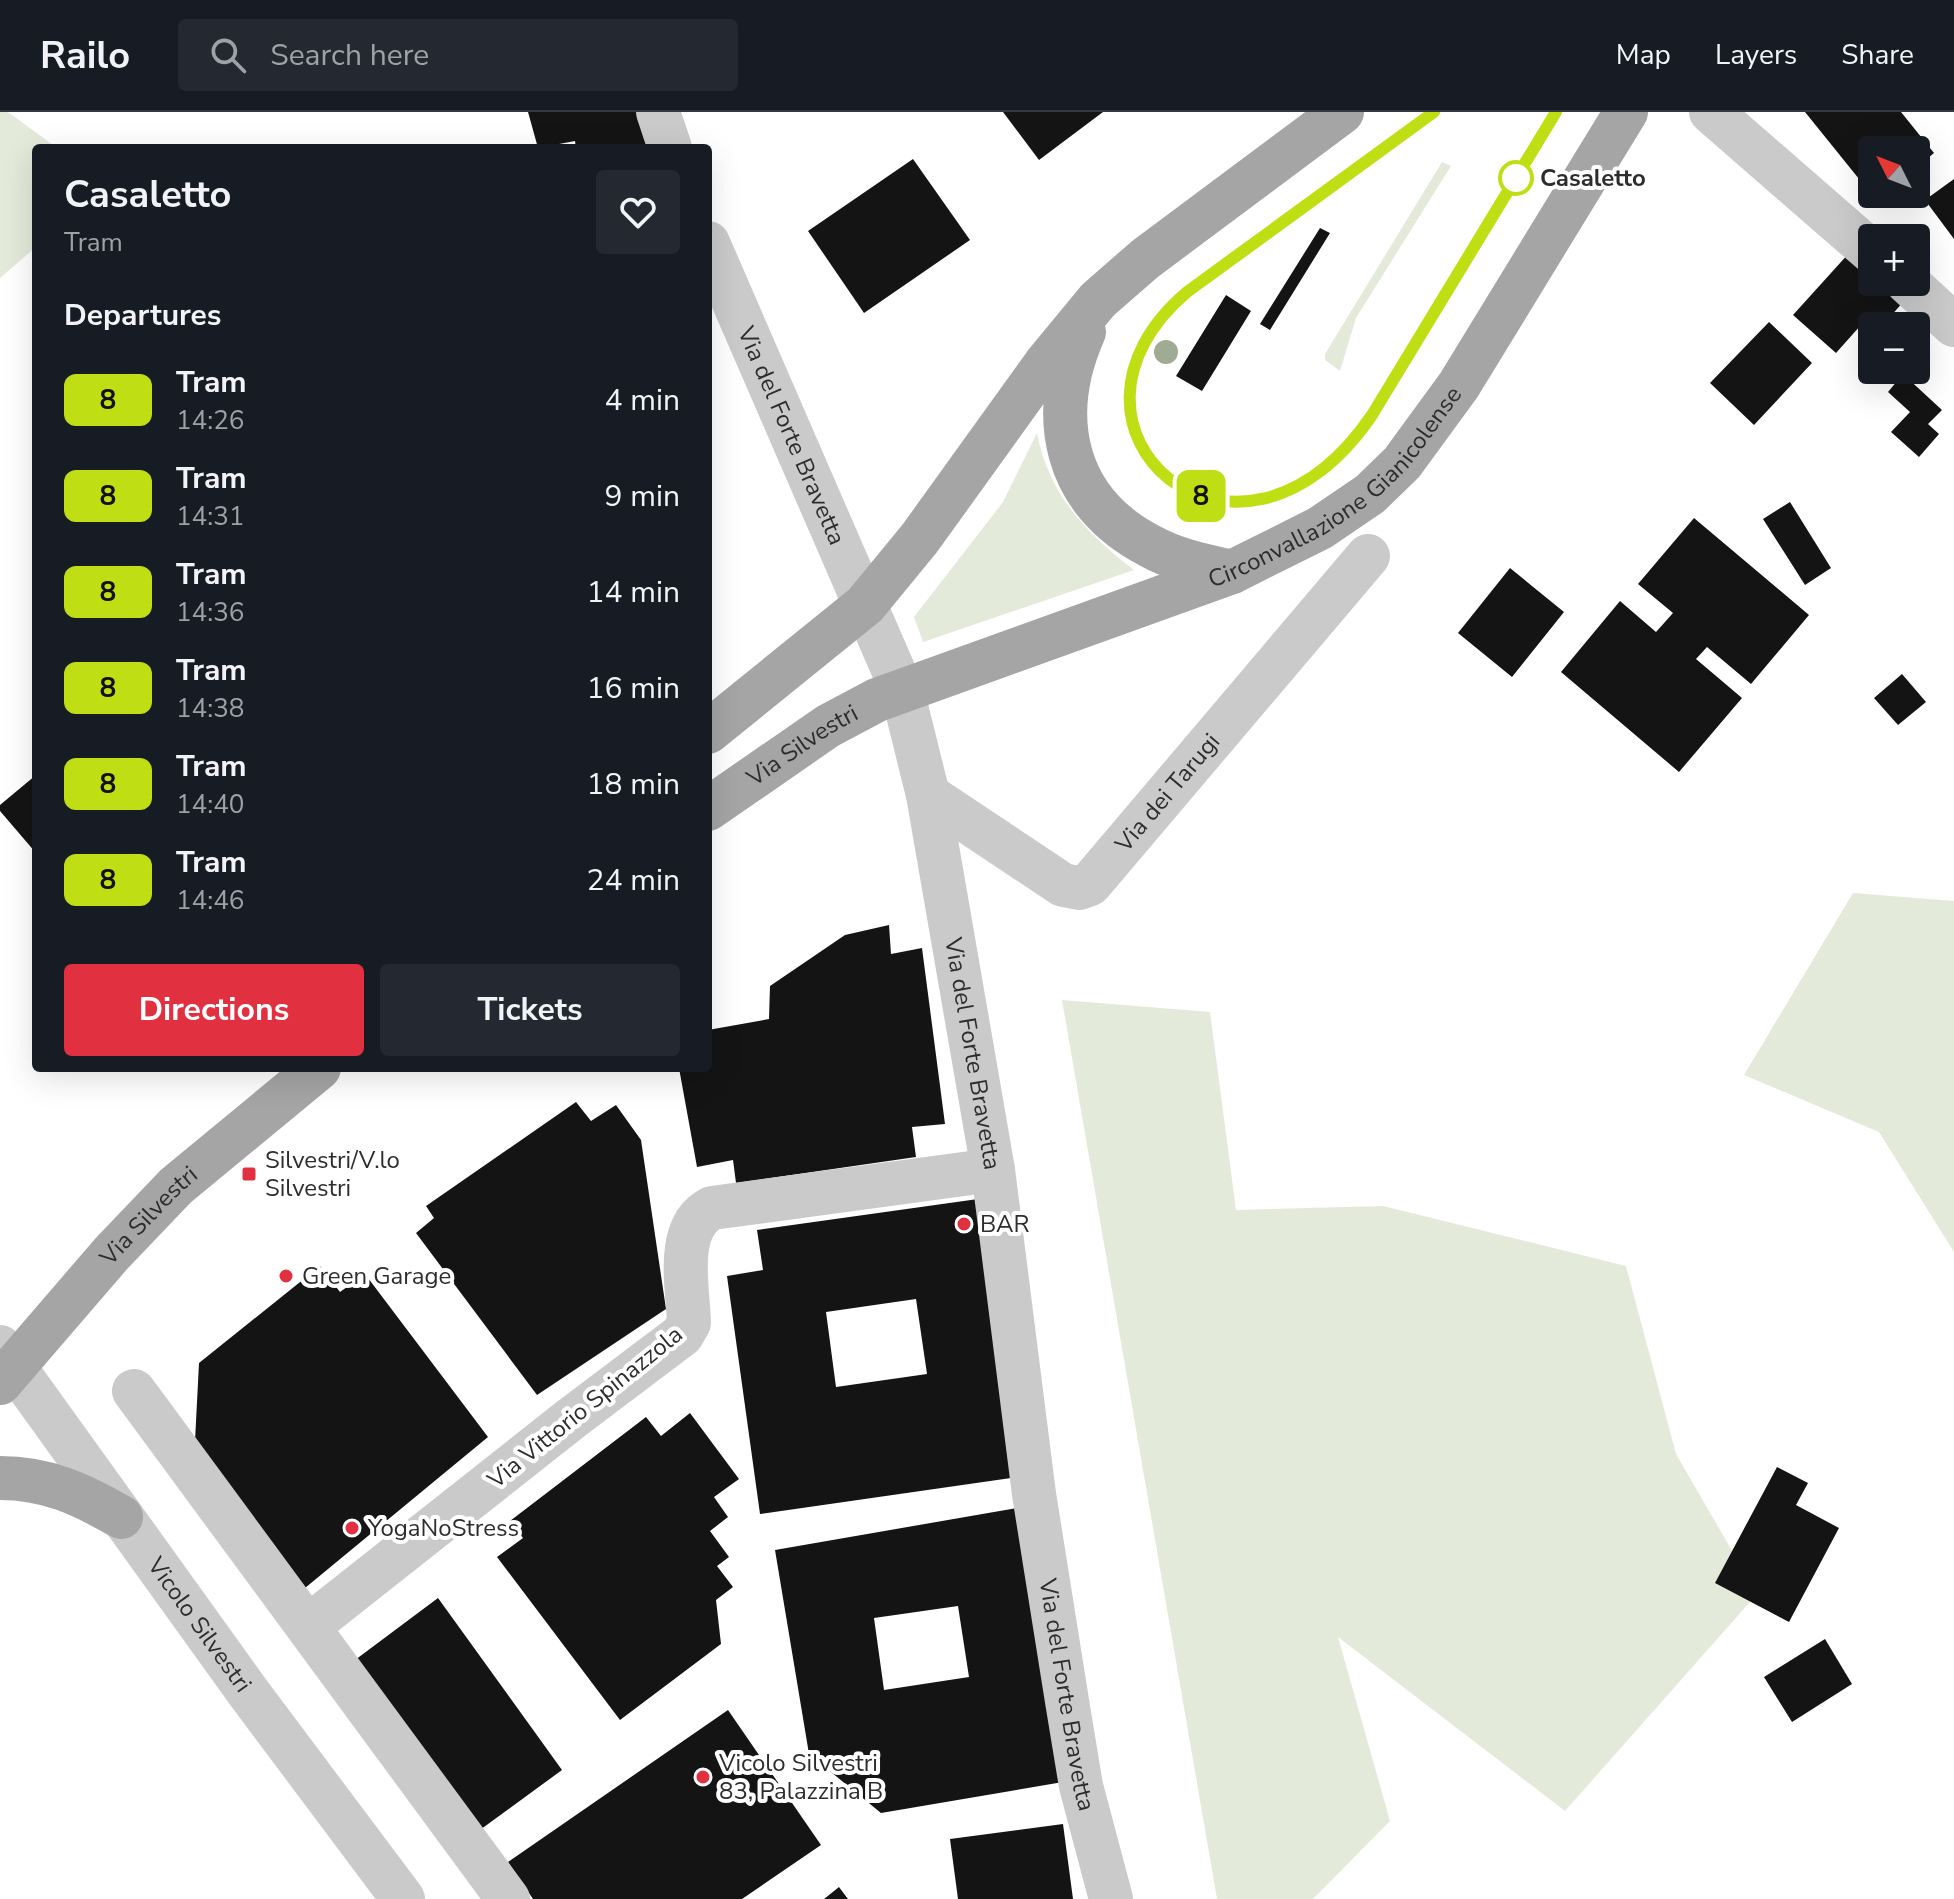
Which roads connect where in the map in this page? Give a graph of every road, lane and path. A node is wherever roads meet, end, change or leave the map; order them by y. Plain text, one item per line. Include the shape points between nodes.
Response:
1 (658, 112) edge
2 (1342, 112) edge
3 (1626, 112) edge
4 (1711, 112) edge
5 (669, 144) edge
6 (1858, 240) edge
7 (712, 252) edge
8 (1922, 296) edge
9 (1098, 300) junction
10 (1954, 325) edge
11 (1368, 556) dead end
12 (1232, 572) junction
13 (865, 605) junction
14 (902, 690) junction
15 (712, 729) edge
16 (928, 795) junction
17 (712, 806) edge
18 (314, 1072) edge
19 (993, 1170) junction
20 (4, 1366) edge
21 (134, 1391) dead end
22 (0, 1478) edge
23 (121, 1517) junction
24 (310, 1625) junction
25 (403, 1899) edge
26 (508, 1899) edge
27 (1111, 1899) edge

1 - 5 street
2 - 9 main road
3 - 12 main road, Circonvallazione Gianicolense via 1459,385 1402,463 1337,517
4 - 6 street
7 - 13 street, Via del Forte Bravetta
8 - 10 street
9 - 12 main road via 1065,385 1065,439 1074,463 1099,503 1138,538 1162,552
9 - 13 main road
11 - 16 street, Via dei Tarugi via 1090,884 1063,885
12 - 14 main road, Circonvallazione Gianicolense
13 - 14 street, Via del Forte Bravetta
13 - 15 main road
14 - 16 street, Via del Forte Bravetta
14 - 17 main road, Via Silvestri via 828,726
16 - 19 street, Via del Forte Bravetta
18 - 20 main road, Via Silvestri via 176,1186
19 - 24 street, Via Vittorio Spinazzola via 703,1213 689,1230 689,1323 682,1335
19 - 27 street, Via del Forte Bravetta via 1062,1672 1081,1786
20 - 23 street, Vicolo Silvestri
21 - 24 street
22 - 23 main road via 61,1486
23 - 25 street, Vicolo Silvestri
24 - 26 street

